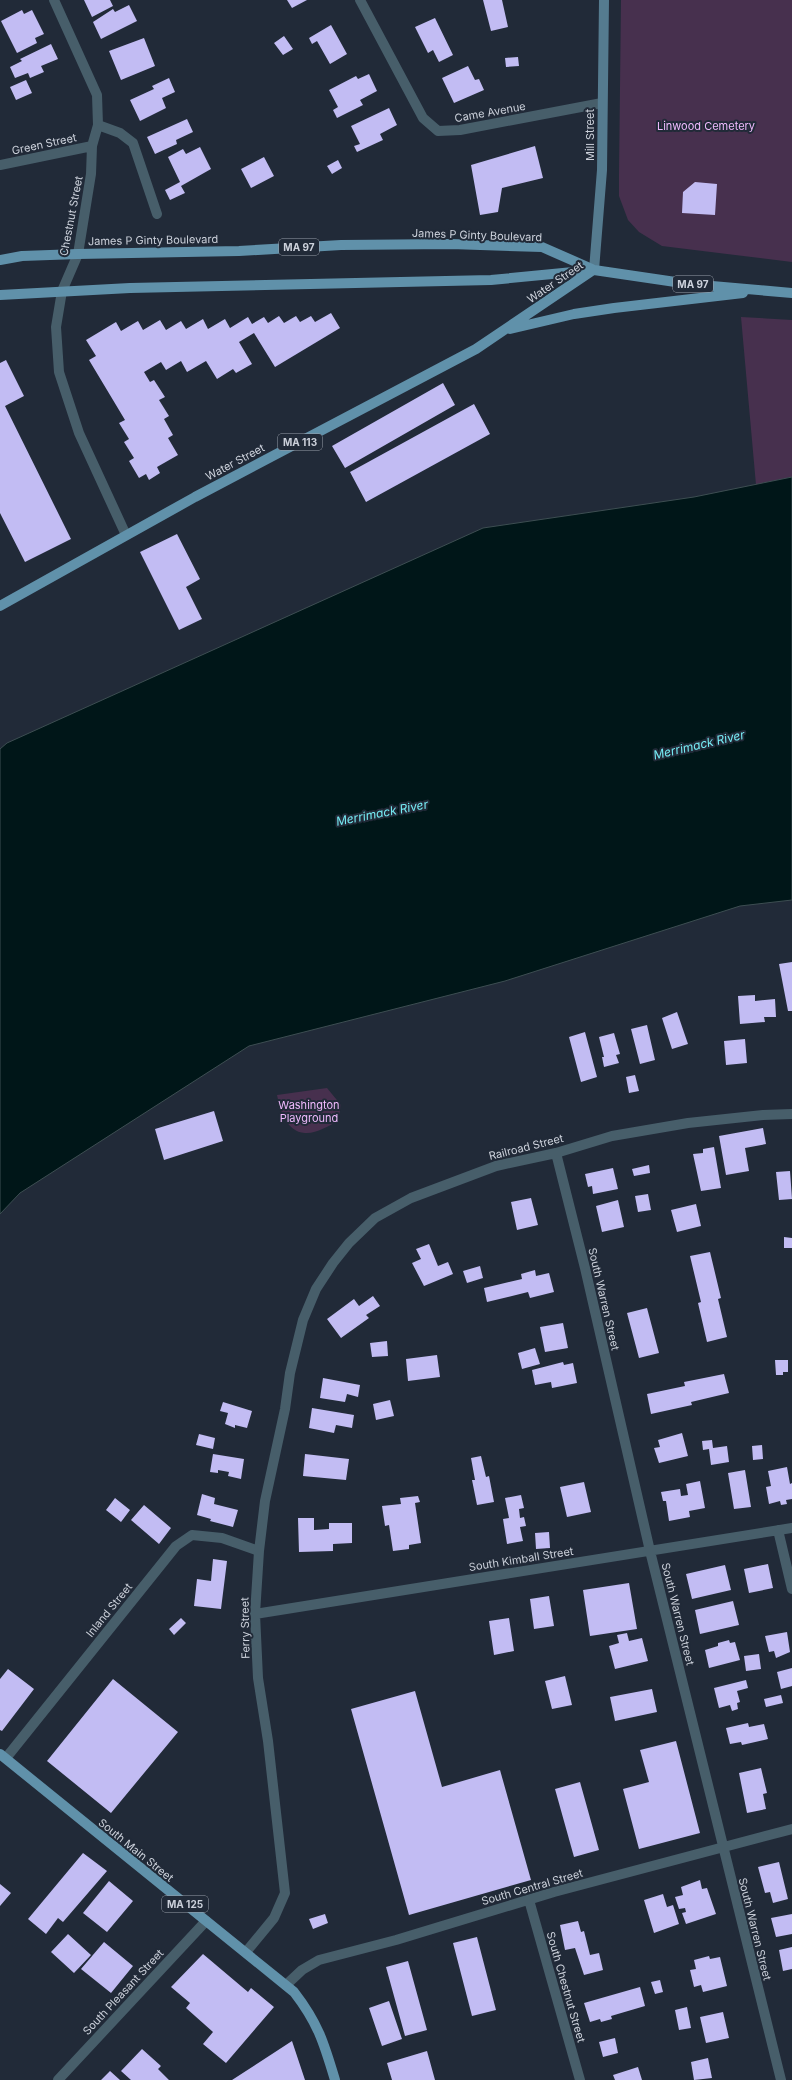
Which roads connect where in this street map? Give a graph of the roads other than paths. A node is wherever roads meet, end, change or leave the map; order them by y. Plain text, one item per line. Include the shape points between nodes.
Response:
1 (54, 0) edge
2 (360, 0) edge
3 (604, 0) edge
4 (602, 103) junction
5 (98, 125) junction
6 (92, 146) junction
7 (0, 165) edge
8 (158, 214) dead end
9 (78, 254) junction
10 (0, 260) edge
11 (594, 270) junction
12 (62, 291) junction
13 (766, 291) junction
14 (792, 293) edge
15 (0, 295) edge
16 (504, 331) junction
17 (126, 535) junction
18 (0, 606) edge
19 (792, 1114) edge
20 (556, 1153) junction
21 (312, 1297) joint
22 (792, 1528) edge
23 (778, 1530) junction
24 (259, 1551) junction
25 (650, 1551) junction
26 (792, 1588) edge
27 (255, 1614) junction
28 (3, 1756) edge
29 (792, 1829) edge
30 (723, 1847) junction
31 (528, 1900) junction
32 (206, 1921) junction
33 (246, 1952) junction
34 (286, 1985) junction
35 (58, 2080) edge
36 (335, 2080) edge
37 (580, 2080) edge
38 (781, 2080) edge

1 - 5 street, Chestnut Street via 97,95
2 - 4 street, Came Avenue via 423,118 438,131 460,130
3 - 4 main road, Mill Street
4 - 11 main road, Mill Street via 602,170
5 - 6 street, Chestnut Street
5 - 8 street via 120,133 133,143
6 - 7 street, Green Street
6 - 9 street, Chestnut Street via 91,174
9 - 10 main road, James P Ginty Boulevard / MA 97 via 22,256
9 - 11 main road, James P Ginty Boulevard / MA 97 via 450,244 542,247
9 - 12 street, Chestnut Street
11 - 12 main road, MA 97 via 491,280
11 - 13 main road, Water Street / MA 97 via 689,284
11 - 16 main road, Water Street / MA 113
12 - 15 main road, MA 97
12 - 17 street, Chestnut Street via 56,327 59,372 79,434
13 - 14 main road, Water Street / MA 97
13 - 16 main road, Water Street via 574,314
16 - 17 main road, Water Street / MA 113 via 476,349
17 - 18 main road, Water Street / MA 113
19 - 20 street, Railroad Street via 763,1114 688,1123 612,1136
20 - 21 street, Railroad Street via 496,1166 411,1198 375,1218 333,1263
20 - 25 street, South Warren Street
21 - 24 street, Ferry Street via 303,1320 290,1373 265,1501
22 - 23 street, South Kimball Street
23 - 25 street, South Kimball Street
23 - 26 street
24 - 27 street, Ferry Street
24 - 28 street, Inland Street via 222,1538 192,1535 176,1546
25 - 27 street, South Kimball Street
25 - 30 street, South Warren Street
27 - 33 street, Ferry Street via 258,1678 268,1741 285,1893 274,1918
28 - 32 main road, South Main Street / MA 125
29 - 30 street, South Central Street
30 - 31 street, South Central Street
30 - 38 street, South Warren Street
31 - 34 street, South Central Street via 319,1960 302,1970
31 - 37 street, South Chestnut Street
32 - 33 main road, South Main Street / MA 125
32 - 35 street, South Pleasant Street
33 - 34 main road, South Main Street / MA 125
34 - 36 main road, South Main Street / MA 125 via 310,2012

